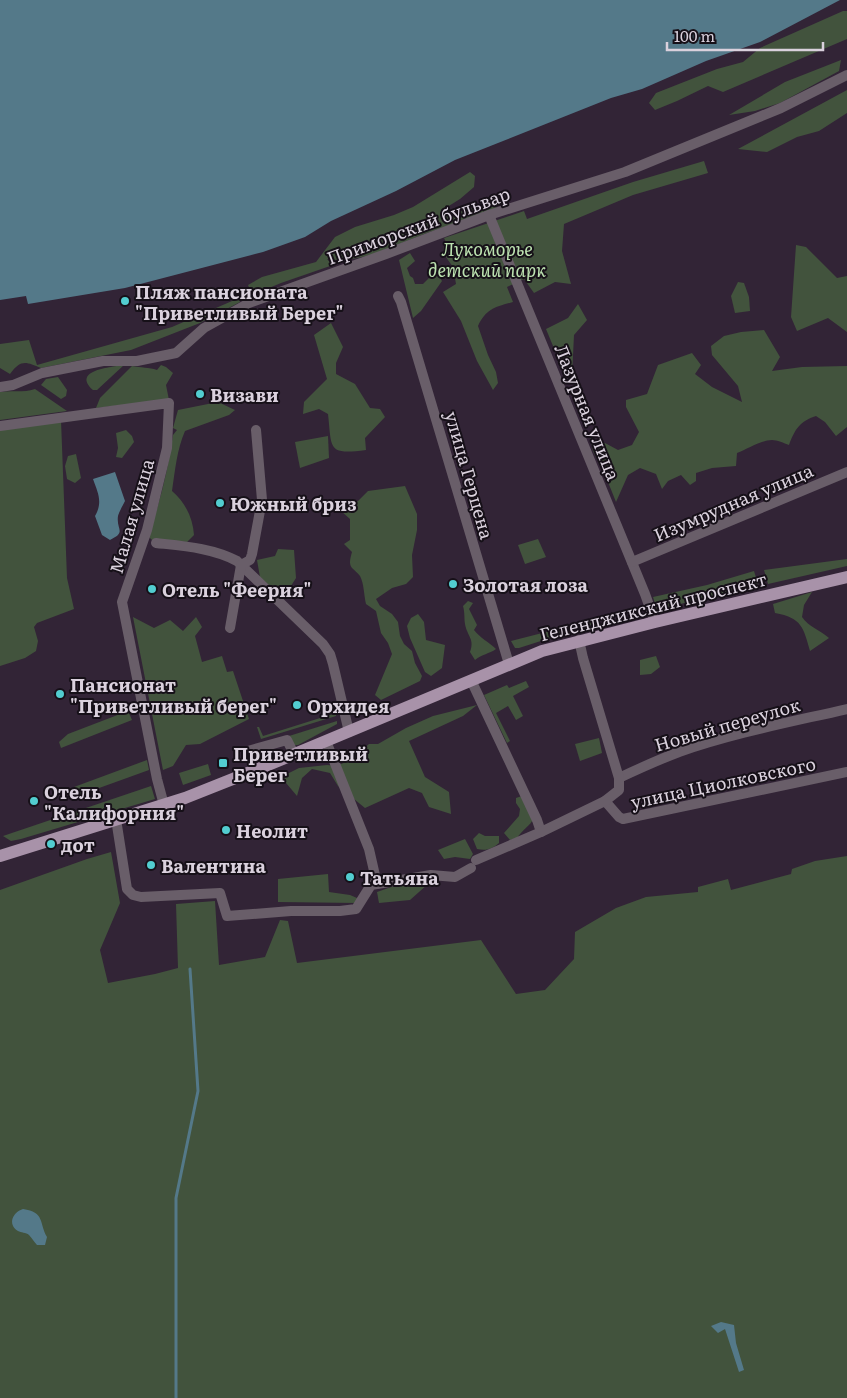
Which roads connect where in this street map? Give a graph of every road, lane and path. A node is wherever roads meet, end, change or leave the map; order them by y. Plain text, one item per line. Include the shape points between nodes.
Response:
1 (847, 75) edge
2 (489, 215) junction
3 (398, 296) dead end
4 (0, 387) edge
5 (0, 426) edge
6 (256, 430) dead end
7 (847, 472) edge
8 (156, 543) dead end
9 (632, 562) junction
10 (241, 565) junction
11 (847, 577) edge
12 (654, 622) junction
13 (230, 628) dead end
14 (579, 640) junction
15 (509, 664) junction
16 (471, 680) junction
17 (847, 709) edge
18 (349, 732) junction
19 (326, 741) junction
20 (248, 752) dead end
21 (294, 754) junction
22 (847, 772) edge
23 (619, 778) junction
24 (604, 801) junction
25 (164, 804) junction
26 (116, 819) junction
27 (541, 832) junction
28 (1, 852) edge
29 (377, 884) junction

1 - 2 street, Приморский бульвар via 781,108 625,172
2 - 4 street, Приморский бульвар via 244,303 204,328 176,353 137,361 103,361 42,373
2 - 9 street, Лазурная улица
3 - 15 street, улица Герцена
5 - 25 street, Малая улица via 169,402 167,448 147,530 122,602
6 - 10 street via 262,500 252,554 250,560
7 - 9 street, Изумрудная улица
8 - 10 street via 230,557
9 - 12 street, Лазурная улица
10 - 13 street
10 - 18 street via 330,654
11 - 12 main road, Геленджикский проспект
12 - 14 main road, Геленджикский проспект
14 - 15 main road, Геленджикский проспект
14 - 23 street
15 - 16 main road, Геленджикский проспект
16 - 18 main road, Геленджикский проспект
16 - 27 street
17 - 23 street, Новый переулок via 720,739 650,763
18 - 19 main road, Геленджикский проспект
19 - 21 main road, Геленджикский проспект
19 - 29 street via 369,849
20 - 21 street via 287,740
21 - 25 main road, Геленджикский проспект
22 - 24 street, улица Циолковского via 624,819
23 - 24 street via 618,790
24 - 27 street, улица Циолковского
25 - 26 main road, Геленджикский проспект
26 - 28 main road, Геленджикский проспект
26 - 29 street via 126,889 141,898 220,893 226,916 340,911 356,909 371,885
27 - 29 street, улица Циолковского via 454,876 430,875

